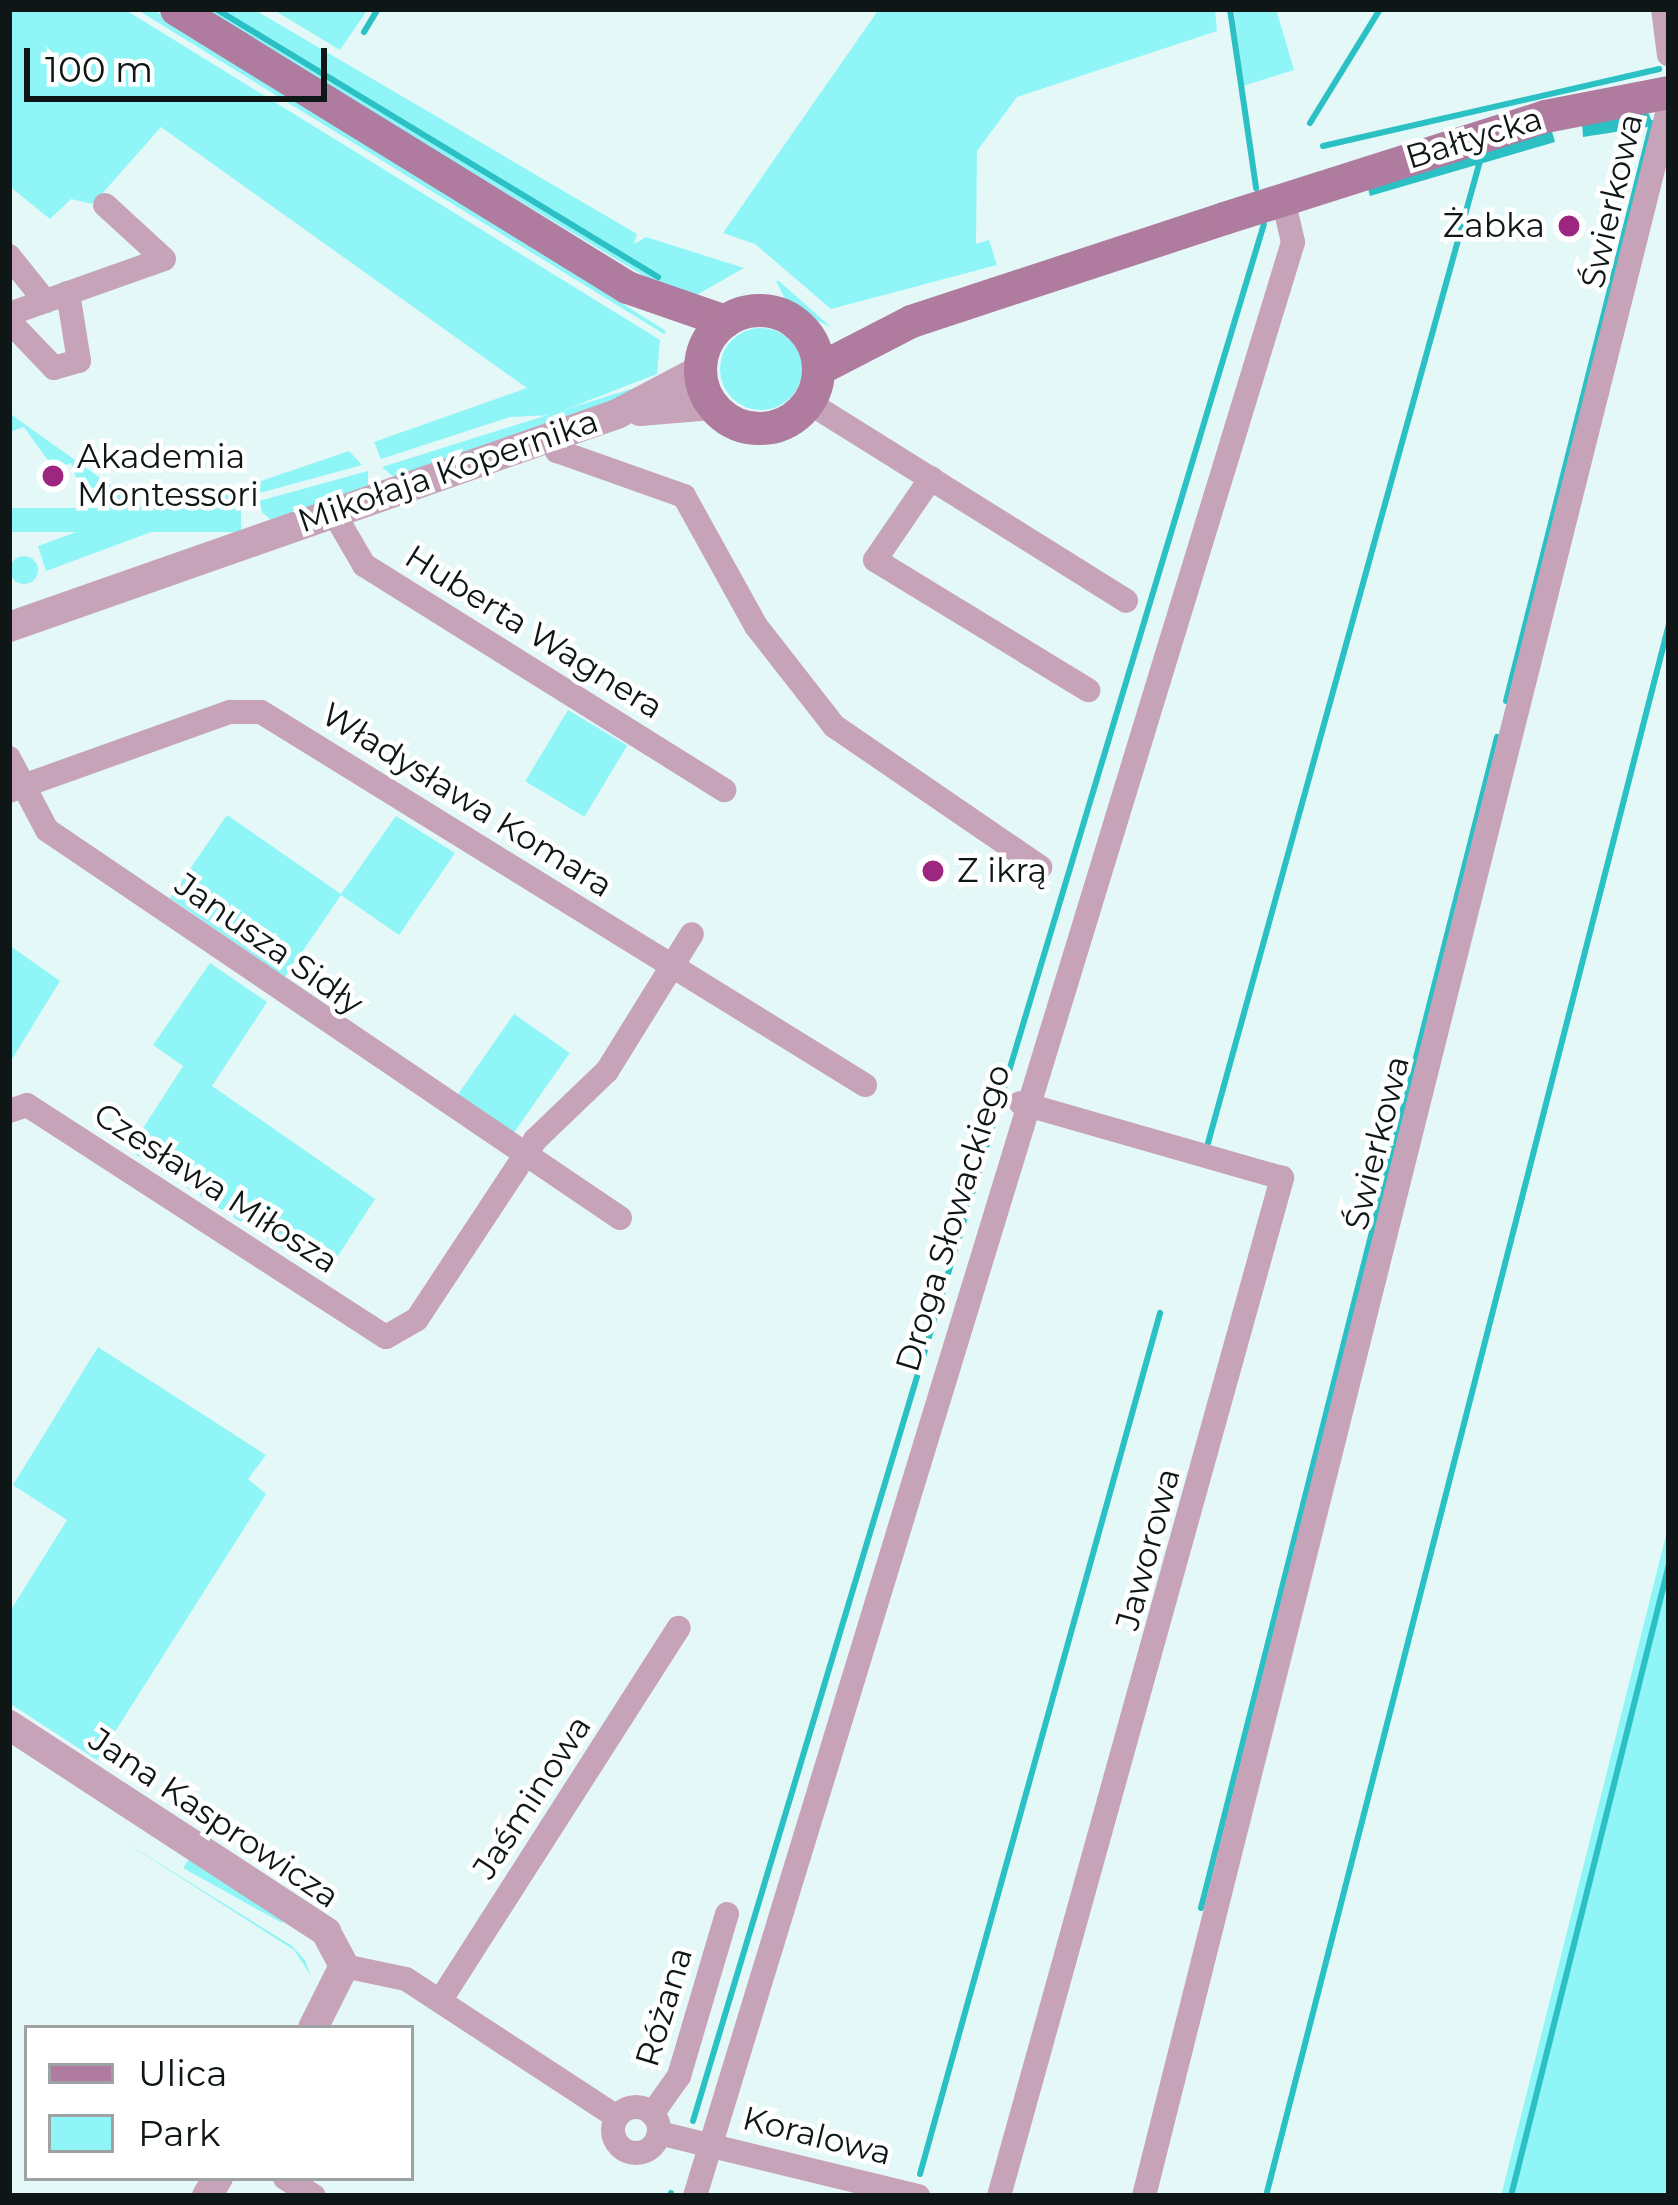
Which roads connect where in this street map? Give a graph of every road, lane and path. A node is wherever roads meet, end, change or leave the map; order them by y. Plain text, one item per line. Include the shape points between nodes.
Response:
1 (176, 9) edge
2 (1663, 9) edge
3 (1669, 55) edge
4 (1669, 97) edge
5 (1283, 199) junction
6 (105, 205) dead end
7 (9, 256) edge
8 (627, 287) junction
9 (56, 297) junction
10 (9, 318) edge
11 (725, 321) junction
12 (911, 321) junction
13 (807, 334) junction
14 (701, 361) junction
15 (818, 369) junction
16 (808, 403) junction
17 (712, 405) junction
18 (616, 414) junction
19 (550, 438) junction
20 (931, 478) junction
21 (332, 510) junction
22 (1126, 601) dead end
23 (9, 627) edge
24 (1088, 690) dead end
25 (9, 758) edge
26 (14, 789) edge
27 (724, 790) dead end
28 (1040, 867) dead end
29 (692, 934) dead end
30 (671, 968) junction
31 (865, 1084) dead end
32 (1021, 1103) junction
33 (9, 1111) edge
34 (522, 1159) junction
35 (620, 1218) dead end
36 (679, 1628) dead end
37 (9, 1725) edge
38 (727, 1914) dead end
39 (344, 1966) junction
40 (440, 2001) junction
41 (314, 2025) edge
42 (617, 2117) junction
43 (656, 2124) junction
44 (710, 2144) junction
45 (910, 2195) edge
46 (695, 2196) edge
47 (999, 2196) edge
48 (1144, 2196) edge

1 - 8 main road
2 - 3 street
4 - 5 main road, Bałtycka via 1545,116
4 - 48 street, Świerkowa
5 - 12 main road
5 - 32 street, Droga Słowackiego via 1282,262
6 - 9 street via 164,259
7 - 9 street
8 - 11 main road
8 - 14 main road
9 - 10 street
9 - 10 street via 79,361 54,368
11 - 13 main road via 766,310
11 - 14 main road, Mikołaja Kopernika
12 - 13 main road
12 - 15 main road
13 - 15 main road
14 - 17 main road
14 - 18 street, Mikołaja Kopernika
15 - 16 main road
16 - 17 main road, Mikołaja Kopernika via 760,428
16 - 20 street
17 - 18 street, Mikołaja Kopernika
18 - 19 street, Mikołaja Kopernika
19 - 21 street, Mikołaja Kopernika
19 - 28 street via 557,451 662,484 698,510 781,664 891,773
20 - 22 street via 1016,518
20 - 24 street via 875,560
21 - 23 street, Mikołaja Kopernika
21 - 27 street, Huberta Wagnera via 364,565
25 - 26 street, Janusza Sidły
26 - 30 street, Władysława Komara via 230,712 261,712
26 - 34 street, Janusza Sidły via 47,830
29 - 30 street
30 - 31 street, Władysława Komara
30 - 34 street via 607,1071
32 - 44 street, Droga Słowackiego
32 - 47 street, Jaworowa via 1282,1178 1011,2183
33 - 34 street, Czesława Miłosza via 27,1105 386,1337 417,1319
34 - 35 street, Janusza Sidły
36 - 40 street, Jaśminowa
37 - 39 street, Jana Kasprowicza via 297,1911
38 - 43 street, Różana via 679,2076
39 - 40 street via 390,1971
39 - 41 street
40 - 42 street
42 - 43 street via 634,2107
42 - 43 street via 614,2136 627,2151 647,2150
43 - 44 street
44 - 45 street, Koralowa
44 - 46 street, Droga Słowackiego

